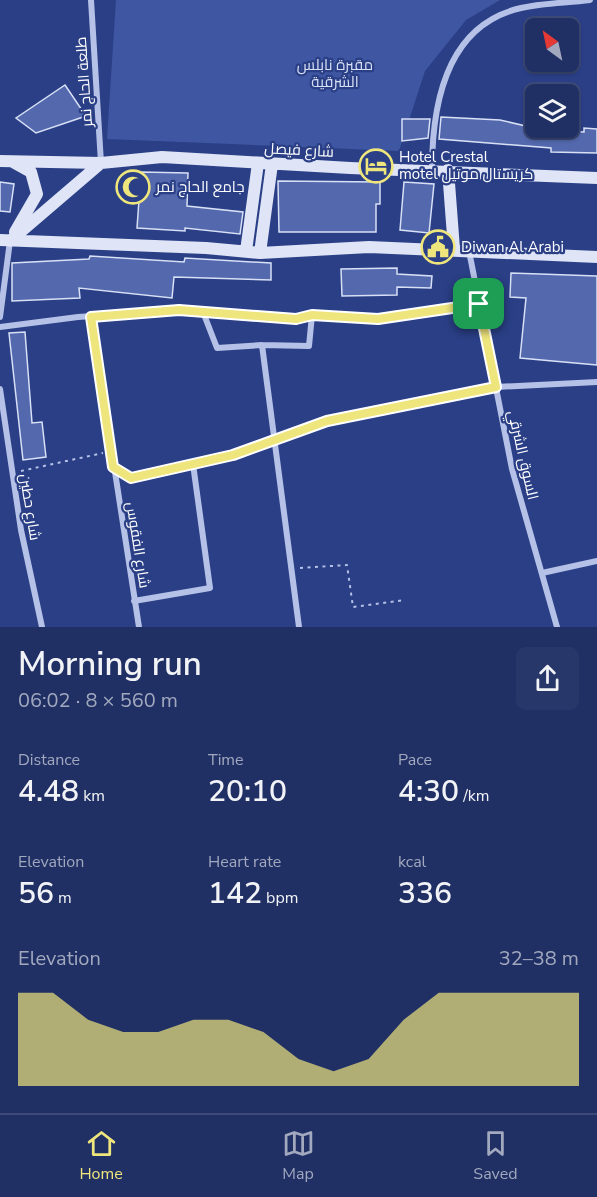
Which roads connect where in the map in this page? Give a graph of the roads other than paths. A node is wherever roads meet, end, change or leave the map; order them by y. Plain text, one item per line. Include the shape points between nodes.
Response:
1 (590, 0) edge
2 (89, 2) edge
3 (5, 161) edge
4 (101, 163) junction
5 (258, 163) junction
6 (272, 164) junction
7 (432, 170) junction
8 (448, 171) junction
9 (597, 178) edge
10 (5, 240) edge
11 (454, 249) junction
12 (246, 251) junction
13 (469, 251) junction
14 (261, 253) junction
15 (597, 257) edge
16 (479, 304) junction
17 (203, 312) junction
18 (312, 315) junction
19 (0, 316) edge
20 (91, 317) junction
21 (0, 327) edge
22 (262, 345) junction
23 (597, 382) edge
24 (496, 387) junction
25 (0, 391) edge
26 (275, 441) junction
27 (194, 464) junction
28 (113, 467) junction
29 (597, 561) edge
30 (542, 573) junction
31 (134, 601) junction
32 (42, 627) edge
33 (139, 627) edge
34 (299, 627) edge
35 (557, 627) edge

1 - 7 street via 521,8 475,33 445,75 432,140
2 - 4 street, طلعة الحاج نمر
3 - 4 main road, شارع فيصل
3 - 10 main road via 31,172 37,194
4 - 5 main road, شارع فيصل via 162,157
4 - 10 main road
5 - 6 main road, شارع فيصل
5 - 12 main road
6 - 7 main road, شارع فيصل
6 - 14 main road
7 - 8 main road, شارع فيصل
8 - 9 main road, شارع فيصل
8 - 11 main road
10 - 12 main road
10 - 19 street
11 - 13 main road
11 - 14 main road via 369,247
12 - 14 main road
13 - 15 main road
13 - 16 street, السوق الشرقي
16 - 18 street via 378,319
16 - 24 street, السوق الشرقي
17 - 18 street via 296,319
17 - 20 street via 179,310
17 - 22 street via 218,348
18 - 22 street via 309,346
20 - 21 street
20 - 28 street, شارع الفقوس
22 - 26 street
23 - 24 street
24 - 26 street via 327,421
24 - 30 street, السوق الشرقي via 512,469
25 - 32 street, شارع حطين via 21,530
26 - 27 street
26 - 34 street
27 - 28 street via 131,478
27 - 31 street via 210,588
28 - 31 street, شارع الفقوس
29 - 30 street
30 - 35 street, السوق الشرقي
31 - 33 street, شارع الفقوس

